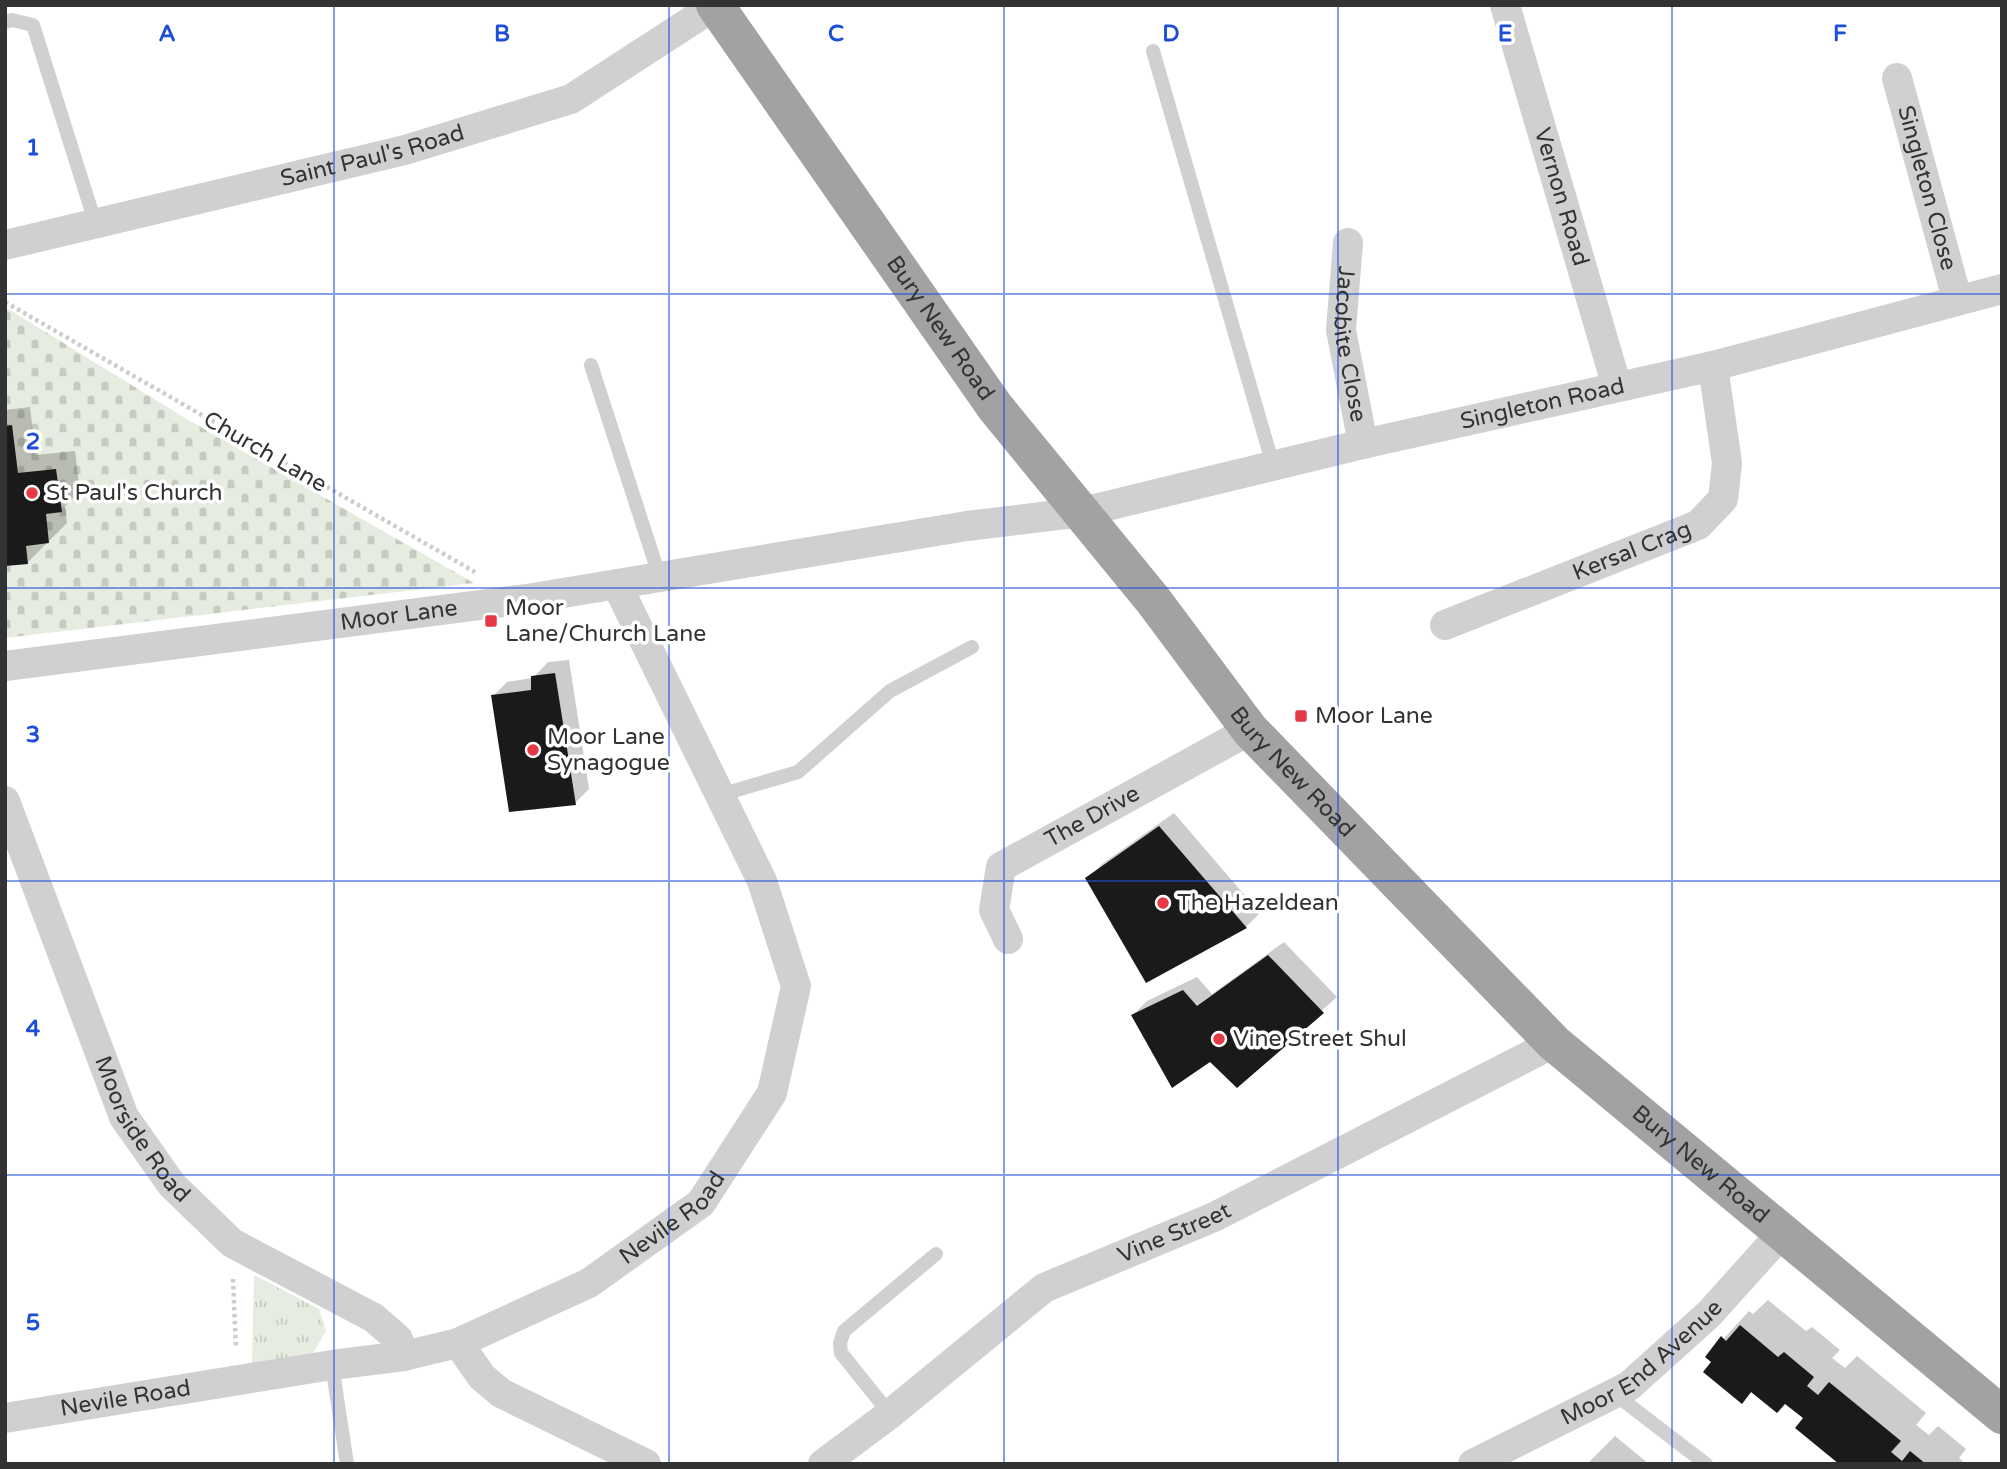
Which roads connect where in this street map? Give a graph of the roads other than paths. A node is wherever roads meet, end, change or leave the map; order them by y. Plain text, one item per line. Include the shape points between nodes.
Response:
1 (715, 5) edge
2 (1505, 5) edge
3 (5, 22) edge
4 (1153, 51) dead end
5 (1897, 78) dead end
6 (95, 222) junction
7 (1348, 243) dead end
8 (5, 245) edge
9 (2002, 289) edge
10 (1957, 299) junction
11 (591, 365) dead end
12 (1713, 366) junction
13 (1617, 387) junction
14 (1363, 444) junction
15 (1273, 465) junction
16 (1082, 512) junction
17 (660, 578) junction
18 (617, 585) junction
19 (1445, 625) dead end
20 (972, 647) dead end
21 (5, 666) edge
22 (1250, 730) junction
23 (720, 795) junction
24 (5, 801) edge
25 (1008, 939) dead end
26 (1554, 1043) junction
27 (1781, 1234) junction
28 (936, 1255) dead end
29 (458, 1343) junction
30 (404, 1356) junction
31 (332, 1365) junction
32 (1616, 1395) junction
33 (890, 1414) junction
34 (2002, 1415) edge
35 (5, 1418) edge
36 (1478, 1463) edge
37 (347, 1464) edge
38 (646, 1464) edge
39 (822, 1464) edge
40 (1706, 1464) edge

1 - 6 street, Saint Paul's Road via 571,99 405,149
1 - 16 highway, Bury New Road via 995,407
2 - 13 street, Vernon Road
3 - 6 lane via 33,25
4 - 15 lane
5 - 10 street, Singleton Close
6 - 8 street, Saint Paul's Road
7 - 14 street, Jacobite Close via 1340,330
9 - 10 street, Singleton Road
10 - 12 street, Singleton Road
11 - 17 lane
12 - 13 street, Singleton Road
12 - 19 street, Kersal Crag via 1727,463 1723,499 1698,525
13 - 14 street, Singleton Road
14 - 15 street, Singleton Road
15 - 16 street, Singleton Road
16 - 17 street, Moor Lane via 967,526
16 - 22 highway, Bury New Road
17 - 18 street, Moor Lane
18 - 21 street, Moor Lane
18 - 23 street, Nevile Road
20 - 23 lane via 890,691 798,772
22 - 25 street, The Drive via 1001,867 994,910
22 - 26 highway, Bury New Road
23 - 29 street, Nevile Road via 762,881 796,986 772,1094 701,1203 589,1283
24 - 30 street, Moorside Road via 124,1117 172,1185 232,1243 374,1318 398,1339
26 - 27 highway, Bury New Road
26 - 33 street, Vine Street via 1214,1217 1044,1288
27 - 32 street, Moor End Avenue via 1709,1314
27 - 34 highway, Bury New Road
28 - 33 lane via 844,1331 839,1343 841,1353
29 - 30 street, Nevile Road
29 - 38 street via 482,1377 501,1394
30 - 31 street, Nevile Road
31 - 35 street, Nevile Road
31 - 37 lane
32 - 36 street, Moor End Avenue
32 - 40 lane
33 - 39 street, Vine Street

